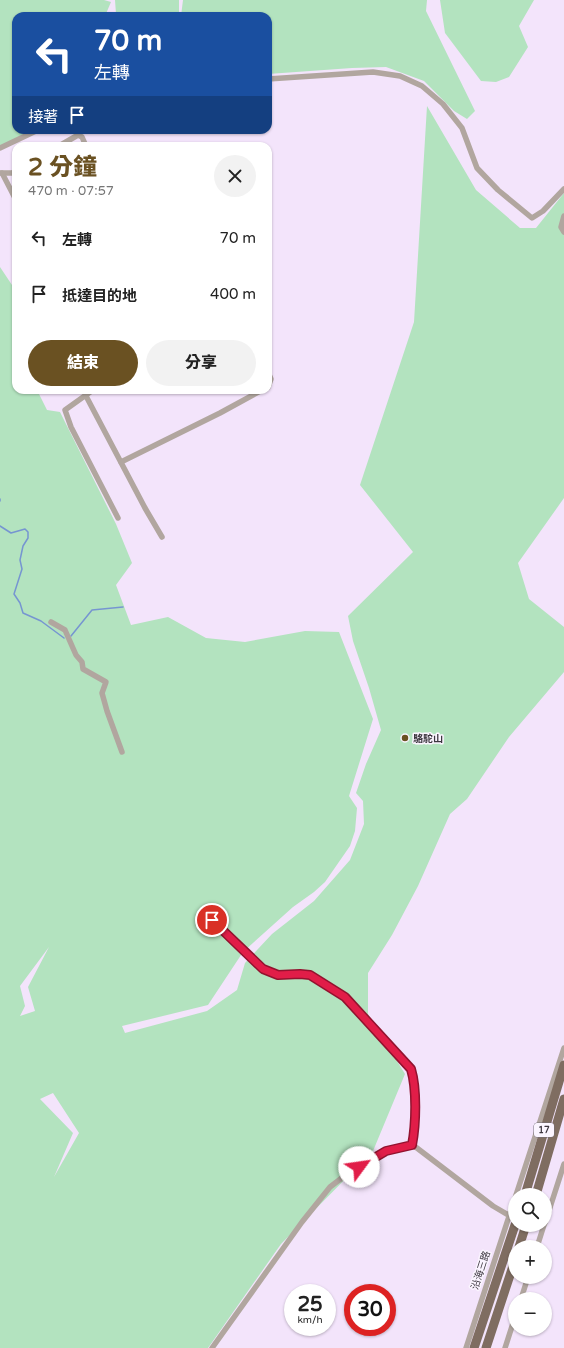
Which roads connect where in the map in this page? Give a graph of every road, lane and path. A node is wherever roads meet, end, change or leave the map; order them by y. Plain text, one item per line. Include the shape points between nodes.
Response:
1 (272, 79) edge
2 (30, 134) edge
3 (12, 142) edge
4 (13, 142) edge
5 (66, 142) edge
6 (84, 142) edge
7 (0, 148) edge
8 (1, 173) edge
9 (12, 173) edge
10 (564, 189) edge
11 (12, 193) edge
12 (564, 216) edge
13 (564, 232) edge
14 (88, 394) edge
15 (255, 394) edge
16 (86, 396) junction
17 (121, 462) junction
18 (118, 518) dead end
19 (162, 537) dead end
20 (51, 622) dead end
21 (122, 752) dead end
22 (212, 920) dead end
23 (564, 1048) edge
24 (564, 1065) edge
25 (564, 1099) edge
26 (412, 1145) junction
27 (564, 1164) edge
28 (518, 1188) edge
29 (527, 1188) edge
30 (538, 1188) edge
31 (552, 1202) edge
32 (508, 1215) edge
33 (508, 1229) edge
34 (513, 1232) edge
35 (508, 1281) edge
36 (509, 1336) edge
37 (212, 1348) edge
38 (466, 1348) edge
39 (474, 1348) edge
40 (486, 1348) edge
41 (505, 1348) edge

1 - 10 street via 373,72 400,76 422,86 443,104 462,128 477,168 498,190 532,218 543,211
2 - 4 street
3 - 7 street
5 - 6 street via 78,135
8 - 9 street
8 - 11 street
12 - 13 street
14 - 16 street
15 - 17 street
16 - 17 street
16 - 18 street via 65,410 71,427
17 - 19 street
20 - 21 street via 65,630 76,655 82,662 83,669 106,682 102,693
22 - 26 street via 263,969 278,975 310,975 345,997 411,1069 414,1080 415,1132
23 - 28 street
24 - 29 main road, 17
25 - 30 main road, 17
26 - 32 street
26 - 37 street via 386,1151 330,1187
27 - 31 street
33 - 38 street, 沿海三路
34 - 39 main road, 沿海三路
35 - 40 main road
36 - 41 street

